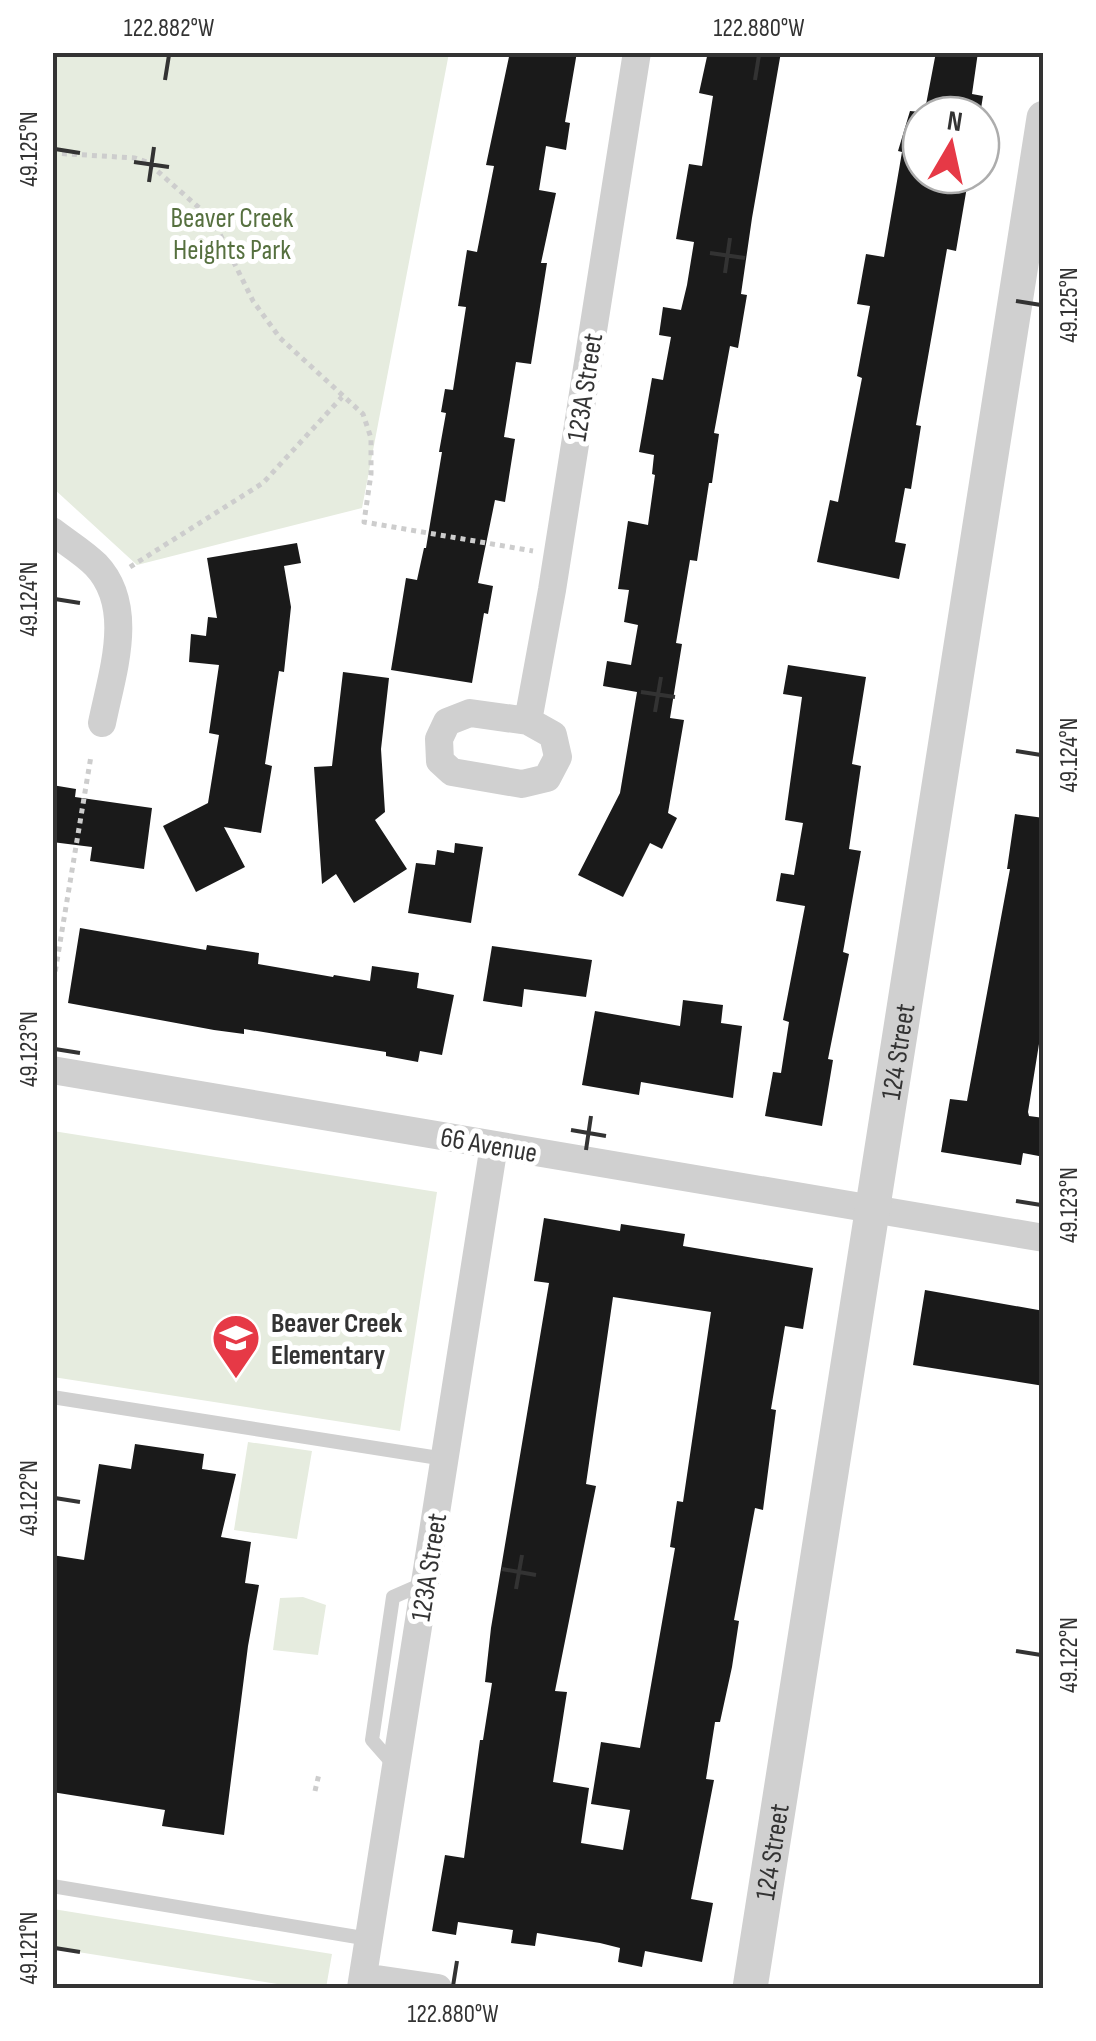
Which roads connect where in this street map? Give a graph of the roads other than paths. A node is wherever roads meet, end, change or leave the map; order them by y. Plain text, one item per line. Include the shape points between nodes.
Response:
1 (637, 52) edge
2 (1044, 118) edge
3 (52, 530) edge
4 (528, 721) dead end
5 (102, 723) dead end
6 (52, 1070) edge
7 (494, 1145) junction
8 (872, 1210) junction
9 (1044, 1238) edge
10 (52, 1397) edge
11 (445, 1459) junction
12 (52, 1886) edge
13 (369, 1939) junction
14 (362, 1983) edge
15 (438, 1988) edge
16 (750, 1988) edge

1 - 4 street, 123A Street
2 - 8 street, 124 Street
3 - 5 street via 96,566 116,595 118,639
6 - 7 street, 66 Avenue
7 - 8 street, 66 Avenue
7 - 11 street, 123A Street
8 - 9 street, 66 Avenue
8 - 16 street, 124 Street
10 - 11 lane
11 - 13 street, 123A Street
12 - 13 lane
13 - 14 street, 123A Street
14 - 15 street

